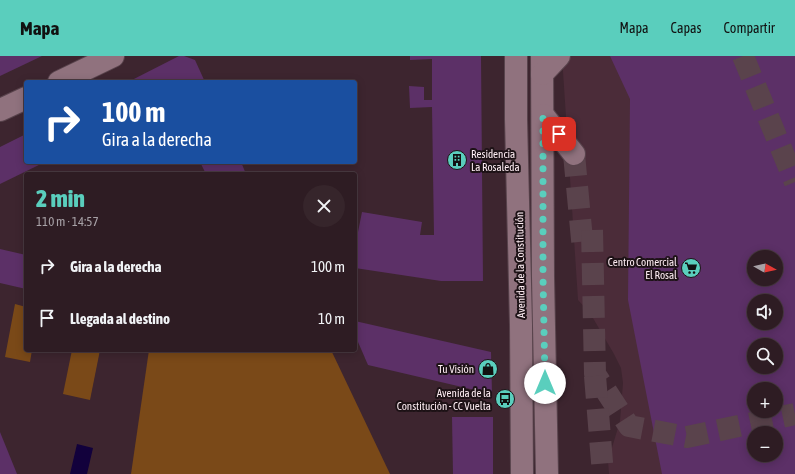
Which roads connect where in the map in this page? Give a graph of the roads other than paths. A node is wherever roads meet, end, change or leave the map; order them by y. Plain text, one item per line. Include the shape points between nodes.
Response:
1 (112, 56) edge
2 (516, 56) edge
3 (559, 56) edge
4 (542, 65) edge
5 (63, 80) edge
6 (24, 99) edge
7 (0, 110) edge
8 (543, 115) junction
9 (574, 154) tunnel mouth
10 (522, 474) edge
11 (547, 474) edge

1 - 5 street
2 - 10 street, Avenida de la Constitución
3 - 4 street
4 - 8 street, Avenida de la Constitución
6 - 7 street
8 - 9 street
8 - 11 street, Avenida de la Constitución

